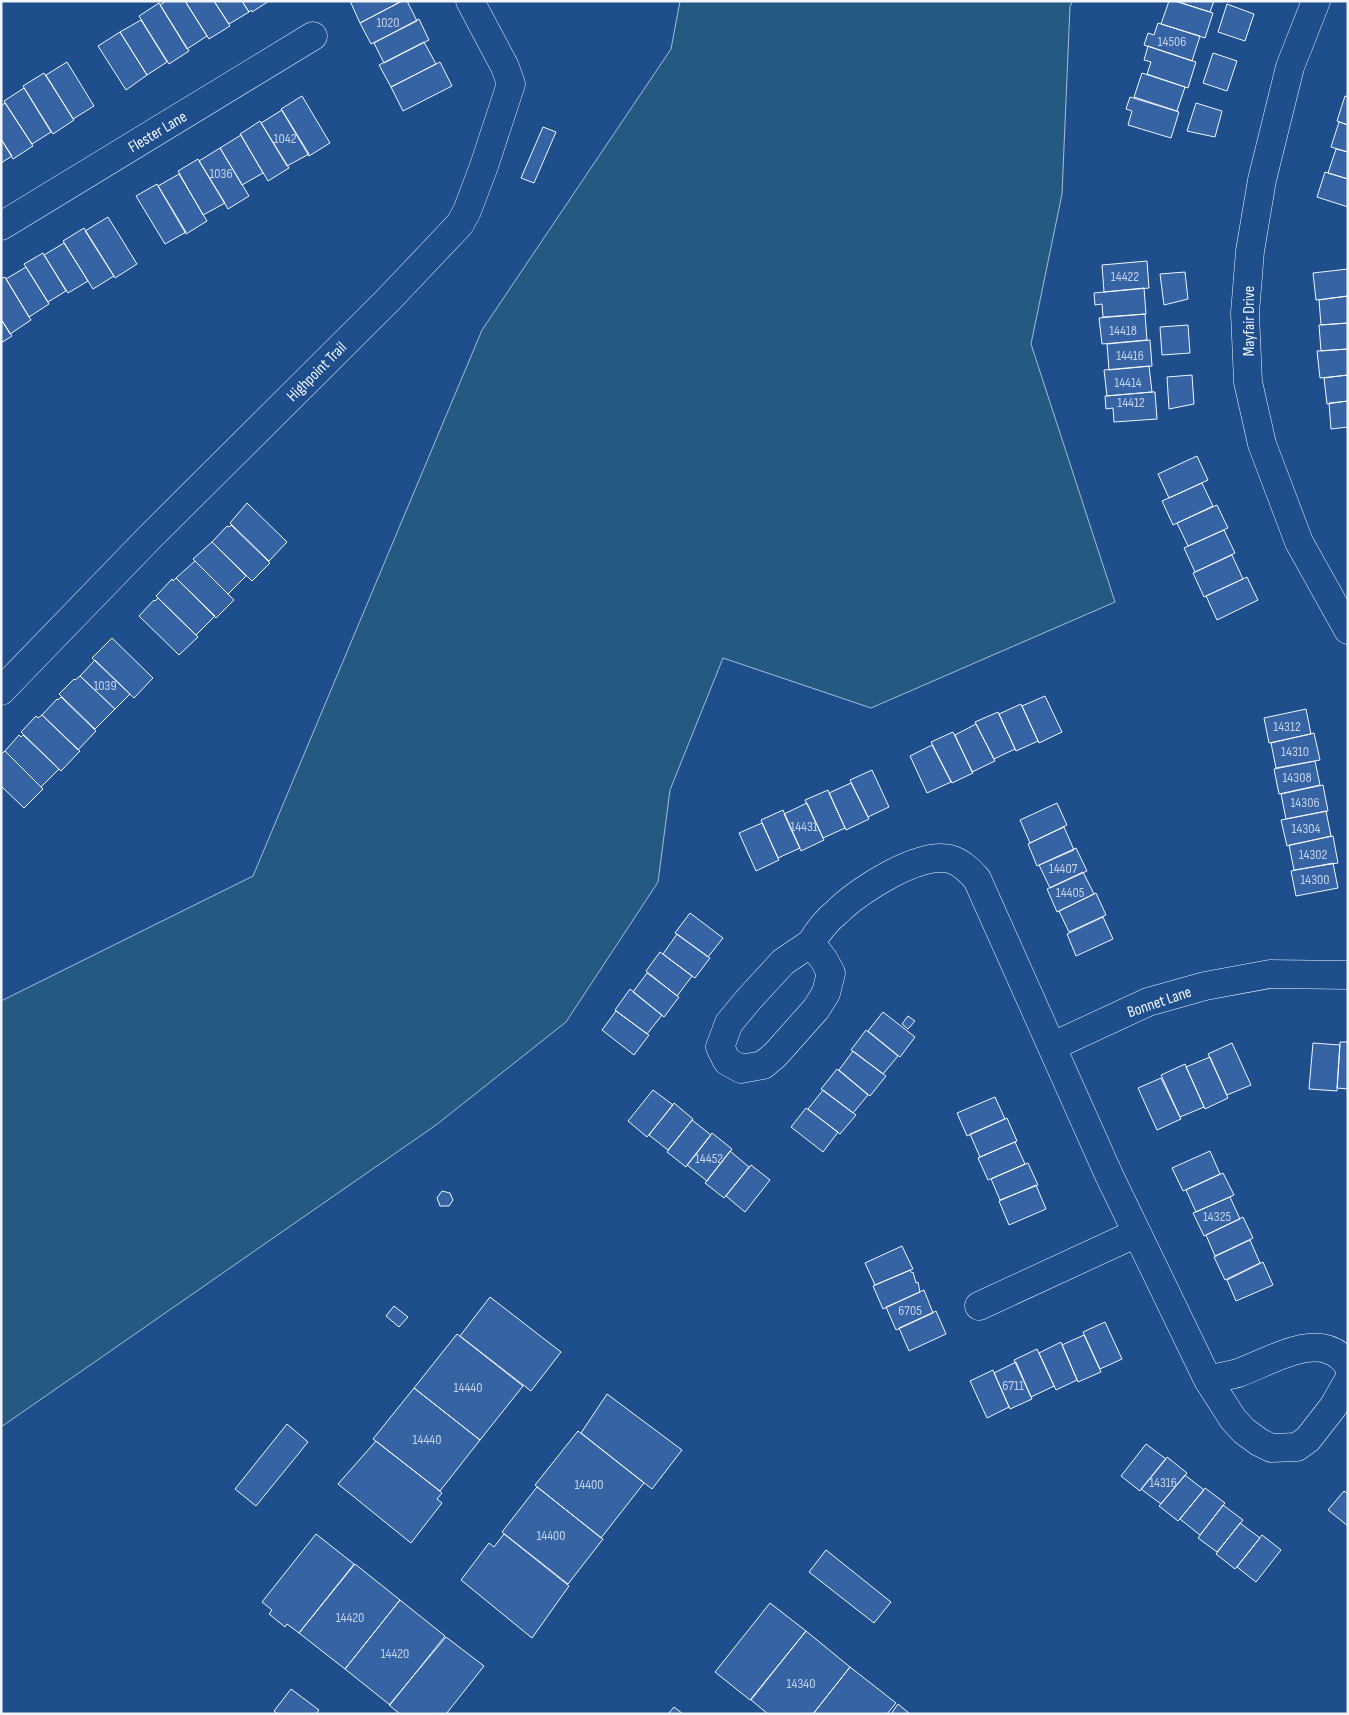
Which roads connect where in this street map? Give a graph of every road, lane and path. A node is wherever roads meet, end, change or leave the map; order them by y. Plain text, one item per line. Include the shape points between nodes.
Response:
1 (470, 1) edge
2 (1316, 1) edge
3 (313, 36) dead end
4 (1, 226) edge
5 (1348, 630) edge
6 (1, 691) edge
7 (811, 943) junction
8 (1348, 975) edge
9 (1052, 1046) junction
10 (1136, 1233) junction
11 (979, 1306) dead end
12 (1348, 1366) edge
13 (1208, 1380) junction
14 (1348, 1382) edge

1 - 6 street, Highpoint Trail via 512,84 460,224
2 - 5 street, Mayfair Drive via 1290,67 1262,180 1250,251 1245,314 1248,382 1262,444 1299,542
3 - 4 street, Flester Lane
7 - 7 street via 831,973 826,993 816,1009 763,1065 741,1068 727,1061 720,1047 729,1024 783,962
7 - 9 street via 817,932 857,894 899,869 926,860 949,858 965,866 977,879
8 - 9 street, Bonnet Lane via 1270,974 1205,986 1148,1002
9 - 10 street
10 - 11 street
10 - 13 street
12 - 13 street via 1334,1351 1316,1347 1298,1349 1237,1373
13 - 14 street via 1244,1431 1271,1448 1297,1447 1308,1439 1334,1407

